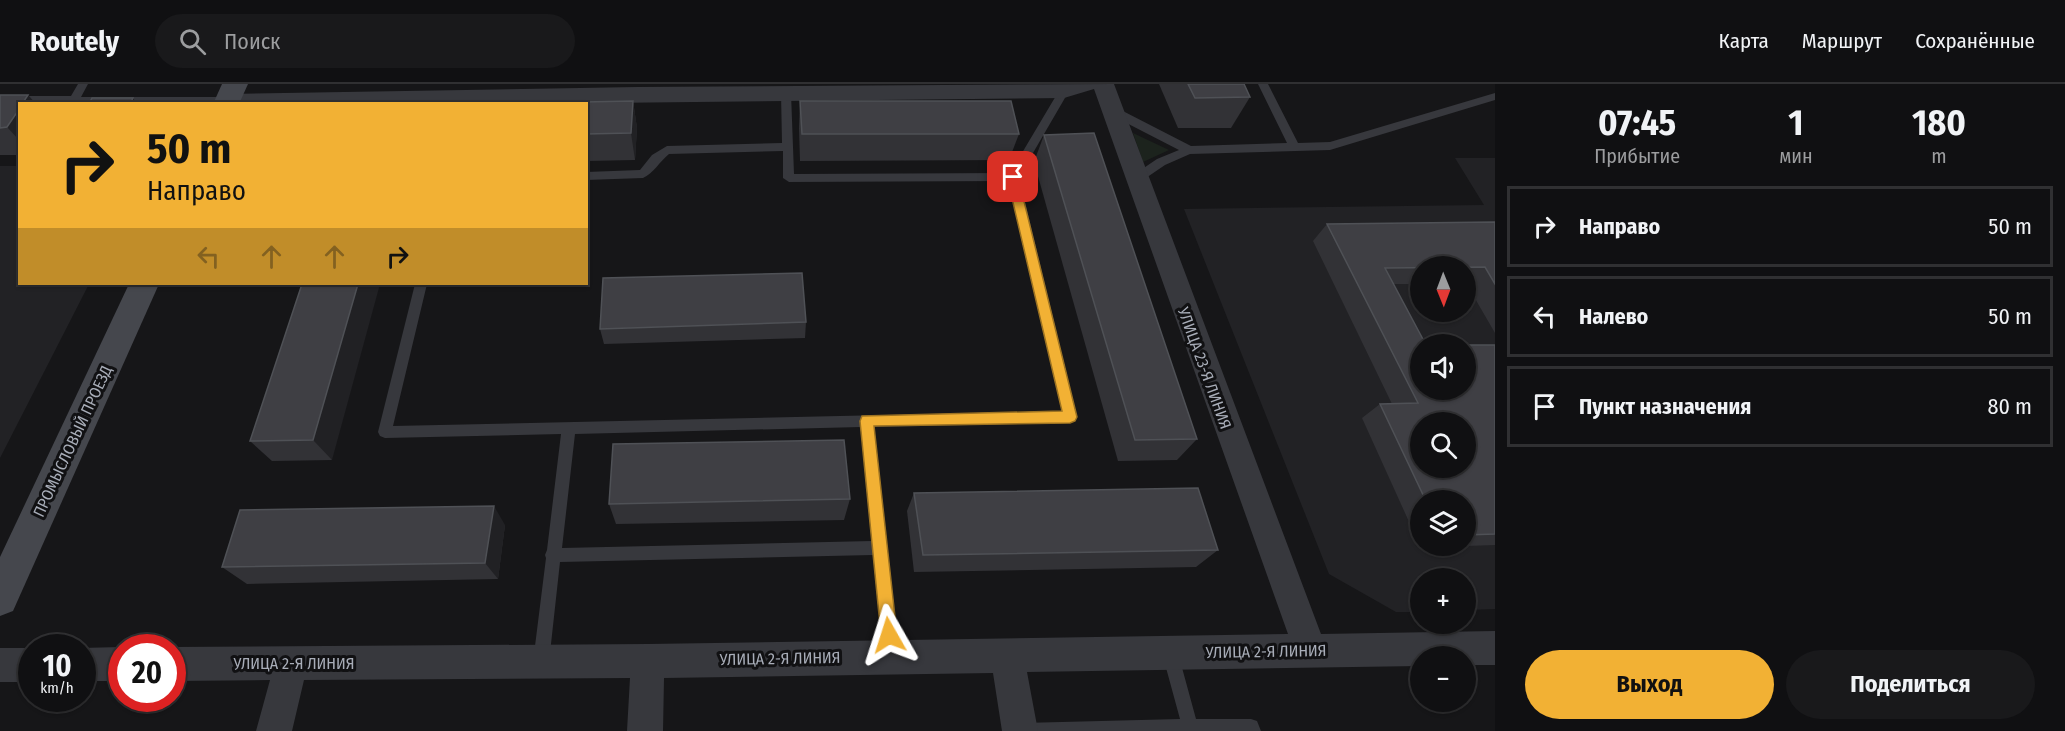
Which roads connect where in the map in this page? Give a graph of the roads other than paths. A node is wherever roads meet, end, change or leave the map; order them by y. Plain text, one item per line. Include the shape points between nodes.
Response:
1 (83, 84) edge
2 (1086, 84) edge
3 (1103, 84) edge
4 (1263, 84) edge
5 (596, 89) edge
6 (637, 89) edge
7 (1064, 91) junction
8 (786, 93) junction
9 (230, 96) edge
10 (1495, 96) edge
11 (0, 100) edge
12 (74, 100) junction
13 (429, 100) edge
14 (1113, 111) junction
15 (1294, 146) junction
16 (788, 147) junction
17 (1190, 150) junction
18 (588, 176) edge
19 (1013, 177) junction
20 (1136, 179) junction
21 (144, 285) edge
22 (421, 285) edge
23 (867, 421) junction
24 (569, 428) junction
25 (880, 548) junction
26 (552, 555) junction
27 (0, 598) edge
28 (1495, 648) edge
29 (1310, 650) junction
30 (1170, 653) junction
31 (1007, 654) junction
32 (891, 656) junction
33 (648, 661) junction
34 (541, 662) junction
35 (291, 663) junction
36 (186, 664) edge
37 (0, 665) edge
38 (18, 665) edge
39 (1190, 727) junction
40 (274, 731) edge
41 (645, 731) edge
42 (1021, 731) edge
43 (1252, 731) edge

1 - 12 lane
2 - 7 street
3 - 14 street, УЛИЦА 23-Я ЛИНИЯ
4 - 15 lane
5 - 6 street
5 - 13 street
6 - 8 street
7 - 8 street
7 - 19 lane
8 - 16 lane
9 - 12 lane
9 - 13 street
10 - 15 lane via 1330,146
11 - 12 lane
14 - 17 lane
14 - 20 street, УЛИЦА 23-Я ЛИНИЯ
15 - 17 lane
16 - 18 lane via 667,150 643,174
16 - 19 lane via 789,178
17 - 20 lane via 1161,162
19 - 23 lane via 1070,417
20 - 29 street, УЛИЦА 23-Я ЛИНИЯ
21 - 27 street, ПРОМЫСЛОВЫЙ ПРОЕЗД
22 - 24 lane via 385,432
23 - 24 lane
23 - 25 lane
24 - 26 lane
25 - 26 lane
25 - 32 lane
26 - 34 lane
28 - 29 street, УЛИЦА 2-Я ЛИНИЯ
29 - 30 street, УЛИЦА 2-Я ЛИНИЯ
30 - 31 street, УЛИЦА 2-Я ЛИНИЯ
30 - 39 lane
31 - 32 street, УЛИЦА 2-Я ЛИНИЯ
31 - 42 street
32 - 33 street, УЛИЦА 2-Я ЛИНИЯ
33 - 34 street, УЛИЦА 2-Я ЛИНИЯ
33 - 41 street
34 - 35 street, УЛИЦА 2-Я ЛИНИЯ
35 - 36 street, УЛИЦА 2-Я ЛИНИЯ
35 - 40 street
37 - 38 street
39 - 42 lane
39 - 43 lane via 1251,727

